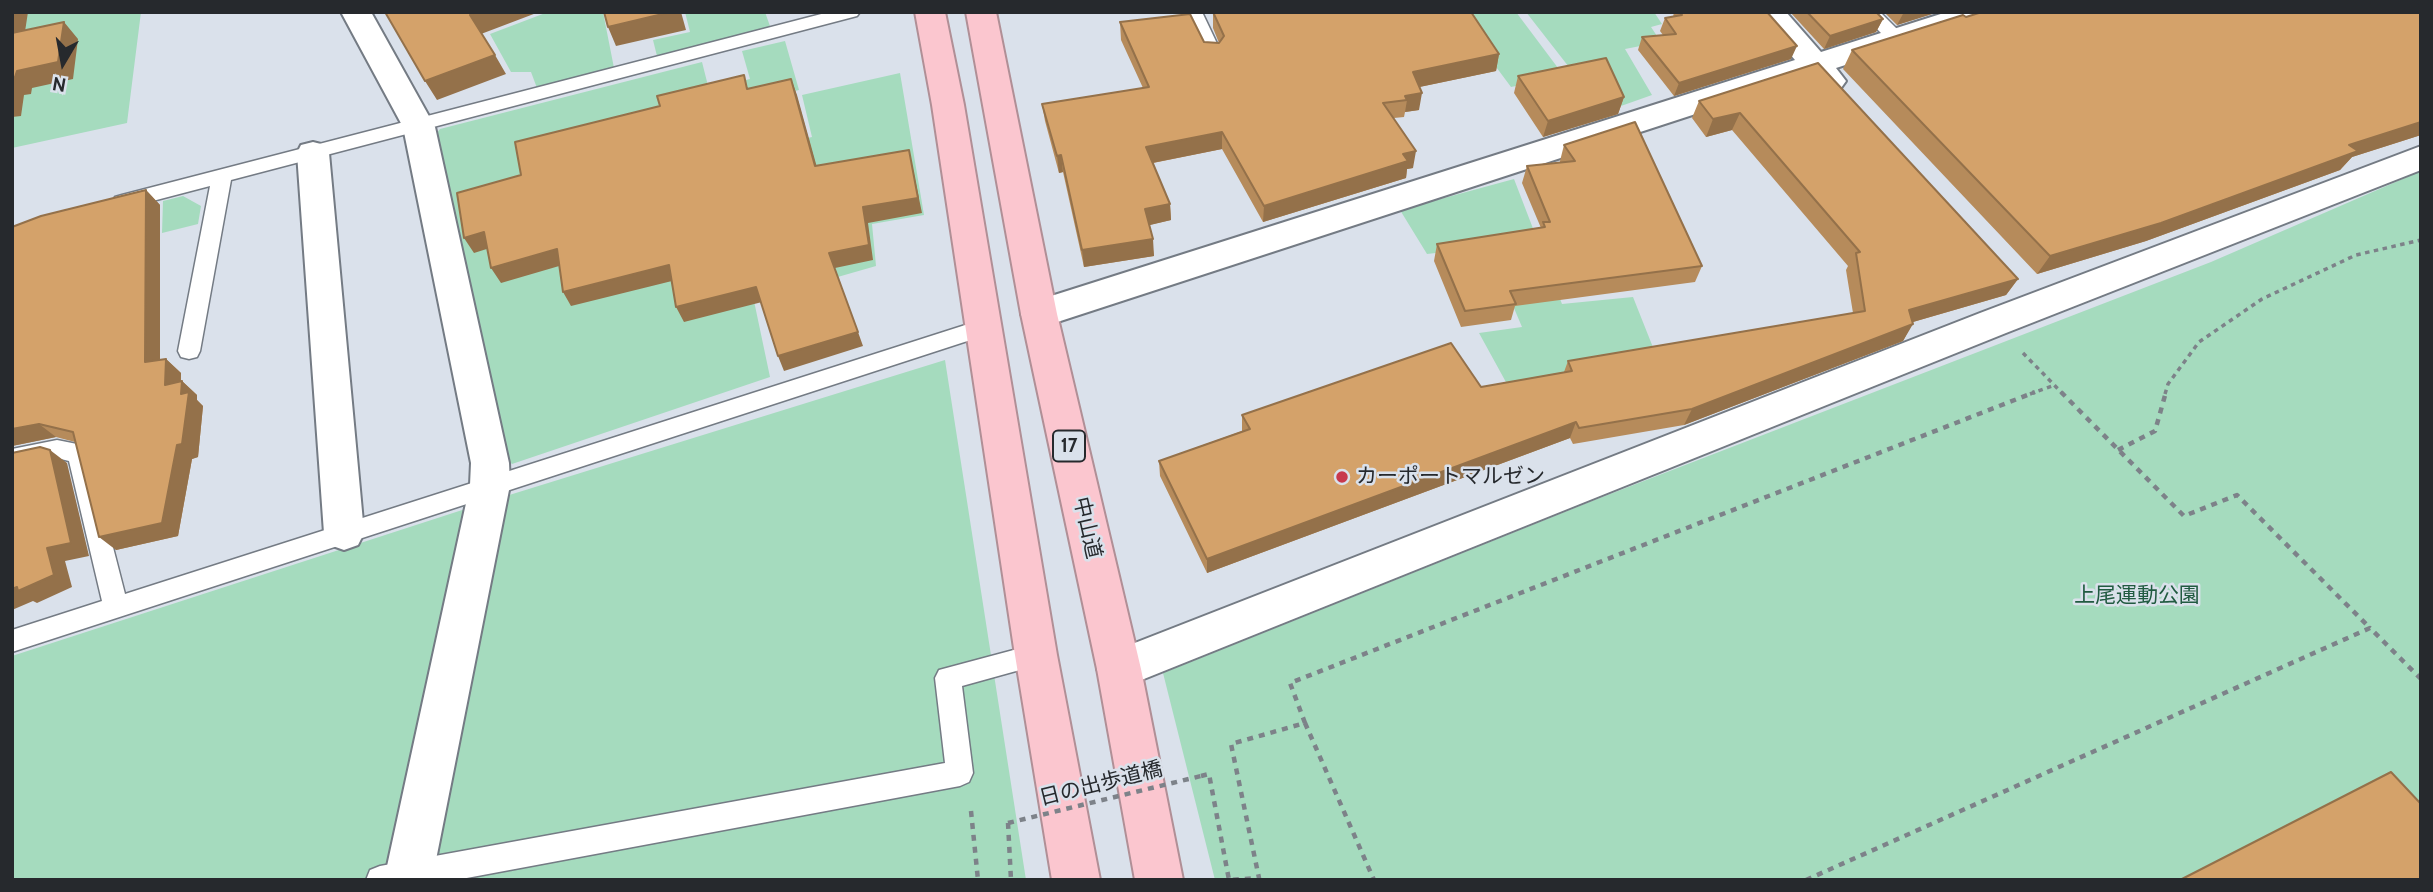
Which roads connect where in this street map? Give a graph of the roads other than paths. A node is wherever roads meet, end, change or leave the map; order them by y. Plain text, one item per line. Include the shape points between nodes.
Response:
1 (356, 12) edge
2 (851, 12) edge
3 (930, 12) edge
4 (981, 12) edge
5 (1193, 12) edge
6 (1769, 12) edge
7 (1869, 12) edge
8 (1979, 12) edge
9 (1897, 39) junction
10 (1213, 54) edge
11 (1815, 65) junction
12 (1853, 105) edge
13 (419, 127) junction
14 (313, 153) junction
15 (2421, 157) edge
16 (222, 176) junction
17 (104, 207) edge
18 (1039, 314) junction
19 (984, 327) junction
20 (189, 351) dead end
21 (12, 458) edge
22 (491, 485) junction
23 (344, 533) junction
24 (116, 607) junction
25 (12, 641) edge
26 (1036, 655) junction
27 (1119, 669) junction
28 (399, 878) edge
29 (1076, 880) edge
30 (1159, 880) edge

1 - 13 street
2 - 13 lane
3 - 19 highway
4 - 18 highway, 中山道 / 17
5 - 10 lane
6 - 11 street
7 - 9 lane
8 - 9 street
9 - 11 street
11 - 12 street
11 - 18 street
13 - 14 lane
13 - 22 street
14 - 16 lane
14 - 23 street
15 - 27 street via 2031,296 1993,323
16 - 17 lane
16 - 20 lane
18 - 27 highway, 中山道 / 17
19 - 22 lane
19 - 26 highway
21 - 24 lane via 57,449 79,453
22 - 23 lane
22 - 28 street
23 - 24 lane
24 - 25 lane
26 - 28 lane via 948,678 960,773
26 - 29 highway
27 - 30 highway, 中山道 / 17

